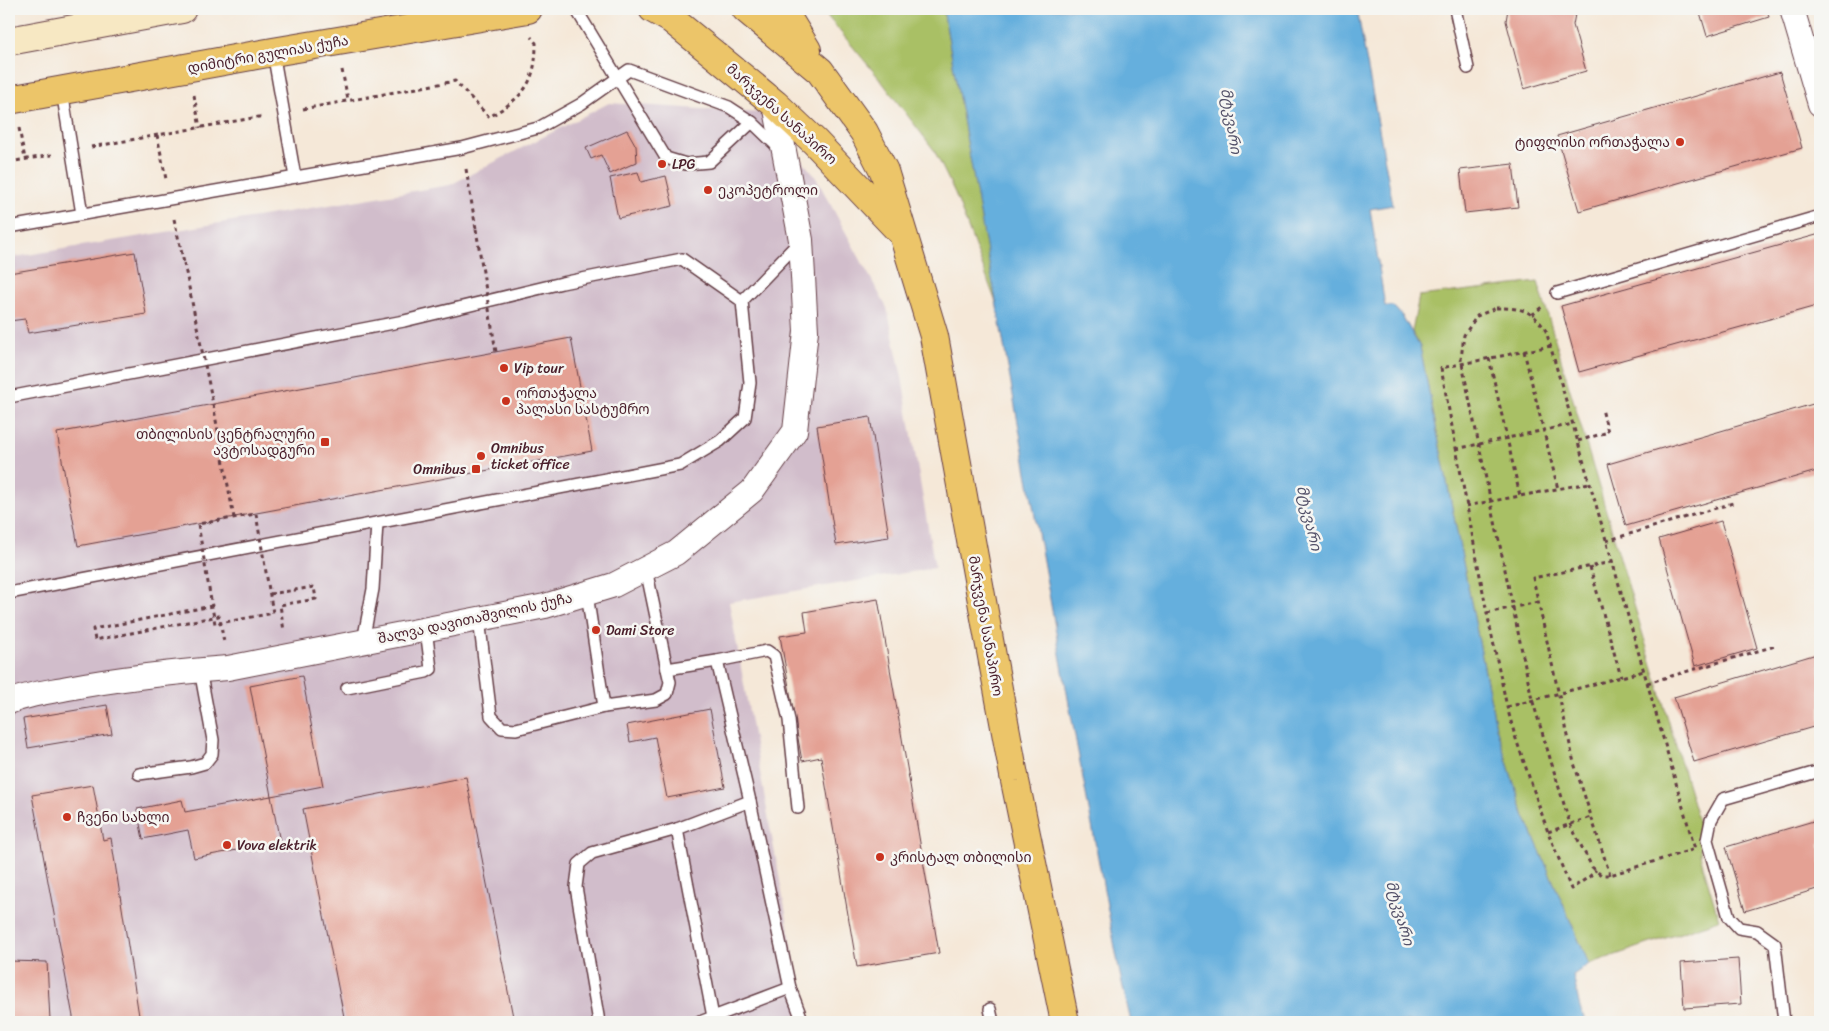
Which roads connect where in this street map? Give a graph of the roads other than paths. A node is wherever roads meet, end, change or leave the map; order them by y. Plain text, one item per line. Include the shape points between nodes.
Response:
1 (182, 9) edge
2 (576, 9) edge
3 (653, 9) edge
4 (746, 9) edge
5 (782, 9) edge
6 (1454, 9) edge
7 (1792, 9) edge
8 (528, 21) edge
9 (9, 41) edge
10 (274, 52) junction
11 (1468, 68) dead end
12 (820, 71) junction
13 (618, 77) junction
14 (62, 91) junction
15 (9, 100) edge
16 (775, 104) junction
17 (1820, 104) edge
18 (752, 122) junction
19 (784, 154) junction
20 (295, 177) junction
21 (82, 214) junction
22 (1820, 216) edge
23 (9, 227) edge
24 (799, 232) junction
25 (901, 232) junction
26 (1557, 293) dead end
27 (742, 301) junction
28 (9, 398) edge
29 (377, 523) junction
30 (646, 569) junction
31 (9, 593) edge
32 (587, 594) junction
33 (479, 619) junction
34 (426, 629) junction
35 (363, 641) junction
36 (717, 661) junction
37 (667, 669) junction
38 (200, 670) junction
39 (347, 688) dead end
40 (9, 702) edge
41 (604, 707) junction
42 (1820, 771) edge
43 (139, 774) dead end
44 (750, 801) junction
45 (798, 808) dead end
46 (677, 829) junction
47 (790, 988) junction
48 (990, 1009) dead end
49 (713, 1017) junction
50 (600, 1022) edge
51 (700, 1022) edge
52 (803, 1022) edge
53 (993, 1022) edge
54 (1065, 1022) edge
55 (1784, 1022) edge

1 - 9 main road
2 - 13 lane
3 - 16 highway, მარჯვენა სანაპირო via 671,19
4 - 12 highway, მარჯვენა სანაპირო
5 - 12 highway
6 - 11 lane
7 - 17 street
8 - 10 highway, დიმიტრი გულიას ქუჩა
10 - 14 highway, დიმიტრი გულიას ქუჩა
10 - 20 lane
12 - 25 highway, მარჯვენა სანაპირო via 868,140 884,171
13 - 18 lane via 629,70 729,107
13 - 18 lane via 666,158 686,164 709,162
13 - 20 lane via 581,104 538,128 462,148
14 - 15 highway, დიმიტრი გულიას ქუჩა
14 - 21 lane
16 - 19 street, შალვა დავითაშვილის ქუჩა
16 - 25 highway, მარჯვენა სანაპირო via 816,142
18 - 19 lane
19 - 24 street, შალვა დავითაშვილის ქუჩა
20 - 21 lane
21 - 23 lane
22 - 26 lane
24 - 27 lane
24 - 30 street, შალვა დავითაშვილის ქუჩა via 806,331 794,431 752,491 676,554
25 - 54 highway, მარჯვენა სანაპირო via 934,336 996,678
27 - 28 lane via 682,259 562,283 404,321
27 - 29 lane via 750,383 745,418 720,441 680,465
29 - 31 lane
29 - 35 lane via 373,589
30 - 32 street, შალვა დავითაშვილის ქუჩა
30 - 37 lane
32 - 33 street, შალვა დავითაშვილის ქუჩა
32 - 41 lane
33 - 34 street, შალვა დავითაშვილის ქუჩა
33 - 41 lane via 491,716 502,728 516,729
34 - 35 street, შალვა დავითაშვილის ქუჩა
34 - 39 lane via 431,669
35 - 38 street, შალვა დავითაშვილის ქუჩა via 228,668
36 - 37 lane
36 - 44 lane
36 - 45 lane via 767,652 774,656 789,720
37 - 41 lane via 670,682 667,694 656,700
38 - 40 street, შალვა დავითაშვილის ქუჩა via 89,684
38 - 43 lane via 213,740 212,754 205,763 191,767
42 - 55 lane via 1723,799 1711,820 1707,840 1729,917 1739,928 1756,931 1775,944
44 - 46 lane
44 - 47 lane
46 - 49 lane
46 - 50 lane via 592,853 579,864 576,887
47 - 49 lane
47 - 52 lane
48 - 53 lane
49 - 51 lane

